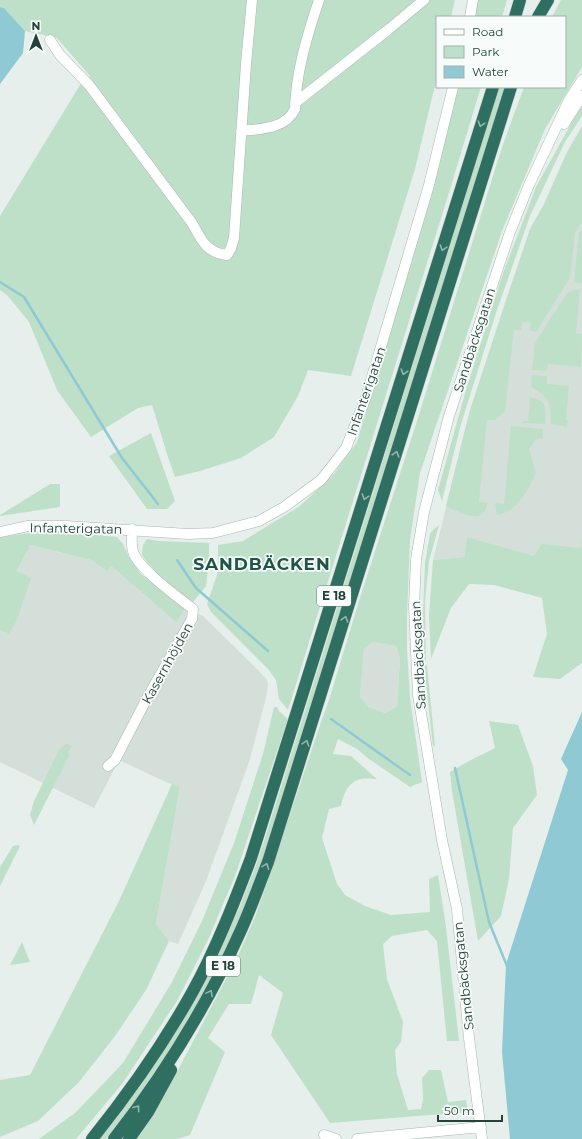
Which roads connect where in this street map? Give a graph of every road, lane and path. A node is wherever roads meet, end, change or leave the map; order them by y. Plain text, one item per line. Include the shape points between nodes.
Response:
1 (252, 0) edge
2 (319, 0) edge
3 (424, 0) edge
4 (474, 0) edge
5 (520, 0) edge
6 (538, 0) edge
7 (548, 0) edge
8 (470, 16) edge
9 (515, 16) edge
10 (533, 16) edge
11 (539, 16) edge
12 (50, 40) dead end
13 (582, 80) edge
14 (454, 88) edge
15 (493, 88) edge
16 (511, 88) edge
17 (582, 96) edge
18 (295, 104) junction
19 (241, 131) junction
20 (529, 185) junction
21 (132, 530) junction
22 (0, 532) edge
23 (108, 766) dead end
24 (191, 1027) junction
25 (480, 1127) junction
26 (324, 1135) dead end
27 (92, 1139) edge
28 (114, 1139) edge
29 (130, 1139) edge
30 (336, 1139) edge
31 (358, 1139) edge
32 (482, 1139) edge

1 - 19 street
2 - 18 street via 305,44
3 - 18 street
4 - 8 street
5 - 9 highway
6 - 10 highway
7 - 11 highway
12 - 19 street via 60,55 88,85 192,223 204,244 212,251 227,255 234,238
13 - 20 street, Sandbäcksgatan
14 - 21 street, Infanterigatan via 366,397 346,448 321,480 284,507 259,521 213,533
15 -> 27 highway, E 18 via 251,858 225,924 193,990 163,1041
24 -> 16 highway, E 18 via 241,930 268,862
17 - 20 street, Sandbäcksgatan
18 - 19 street via 294,113 282,123 268,128
20 - 25 street, Sandbäcksgatan via 510,232 449,416 424,512 416,559 414,608 418,695 442,840 457,909
21 - 22 street, Infanterigatan via 28,526
21 - 23 street, Kasernhöjden via 133,552 137,560 193,609 192,619 115,760
28 -> 24 highway, E 18
24 - 29 highway via 168,1078
25 - 31 street
25 - 32 street, Sandbäcksgatan
26 - 30 street

